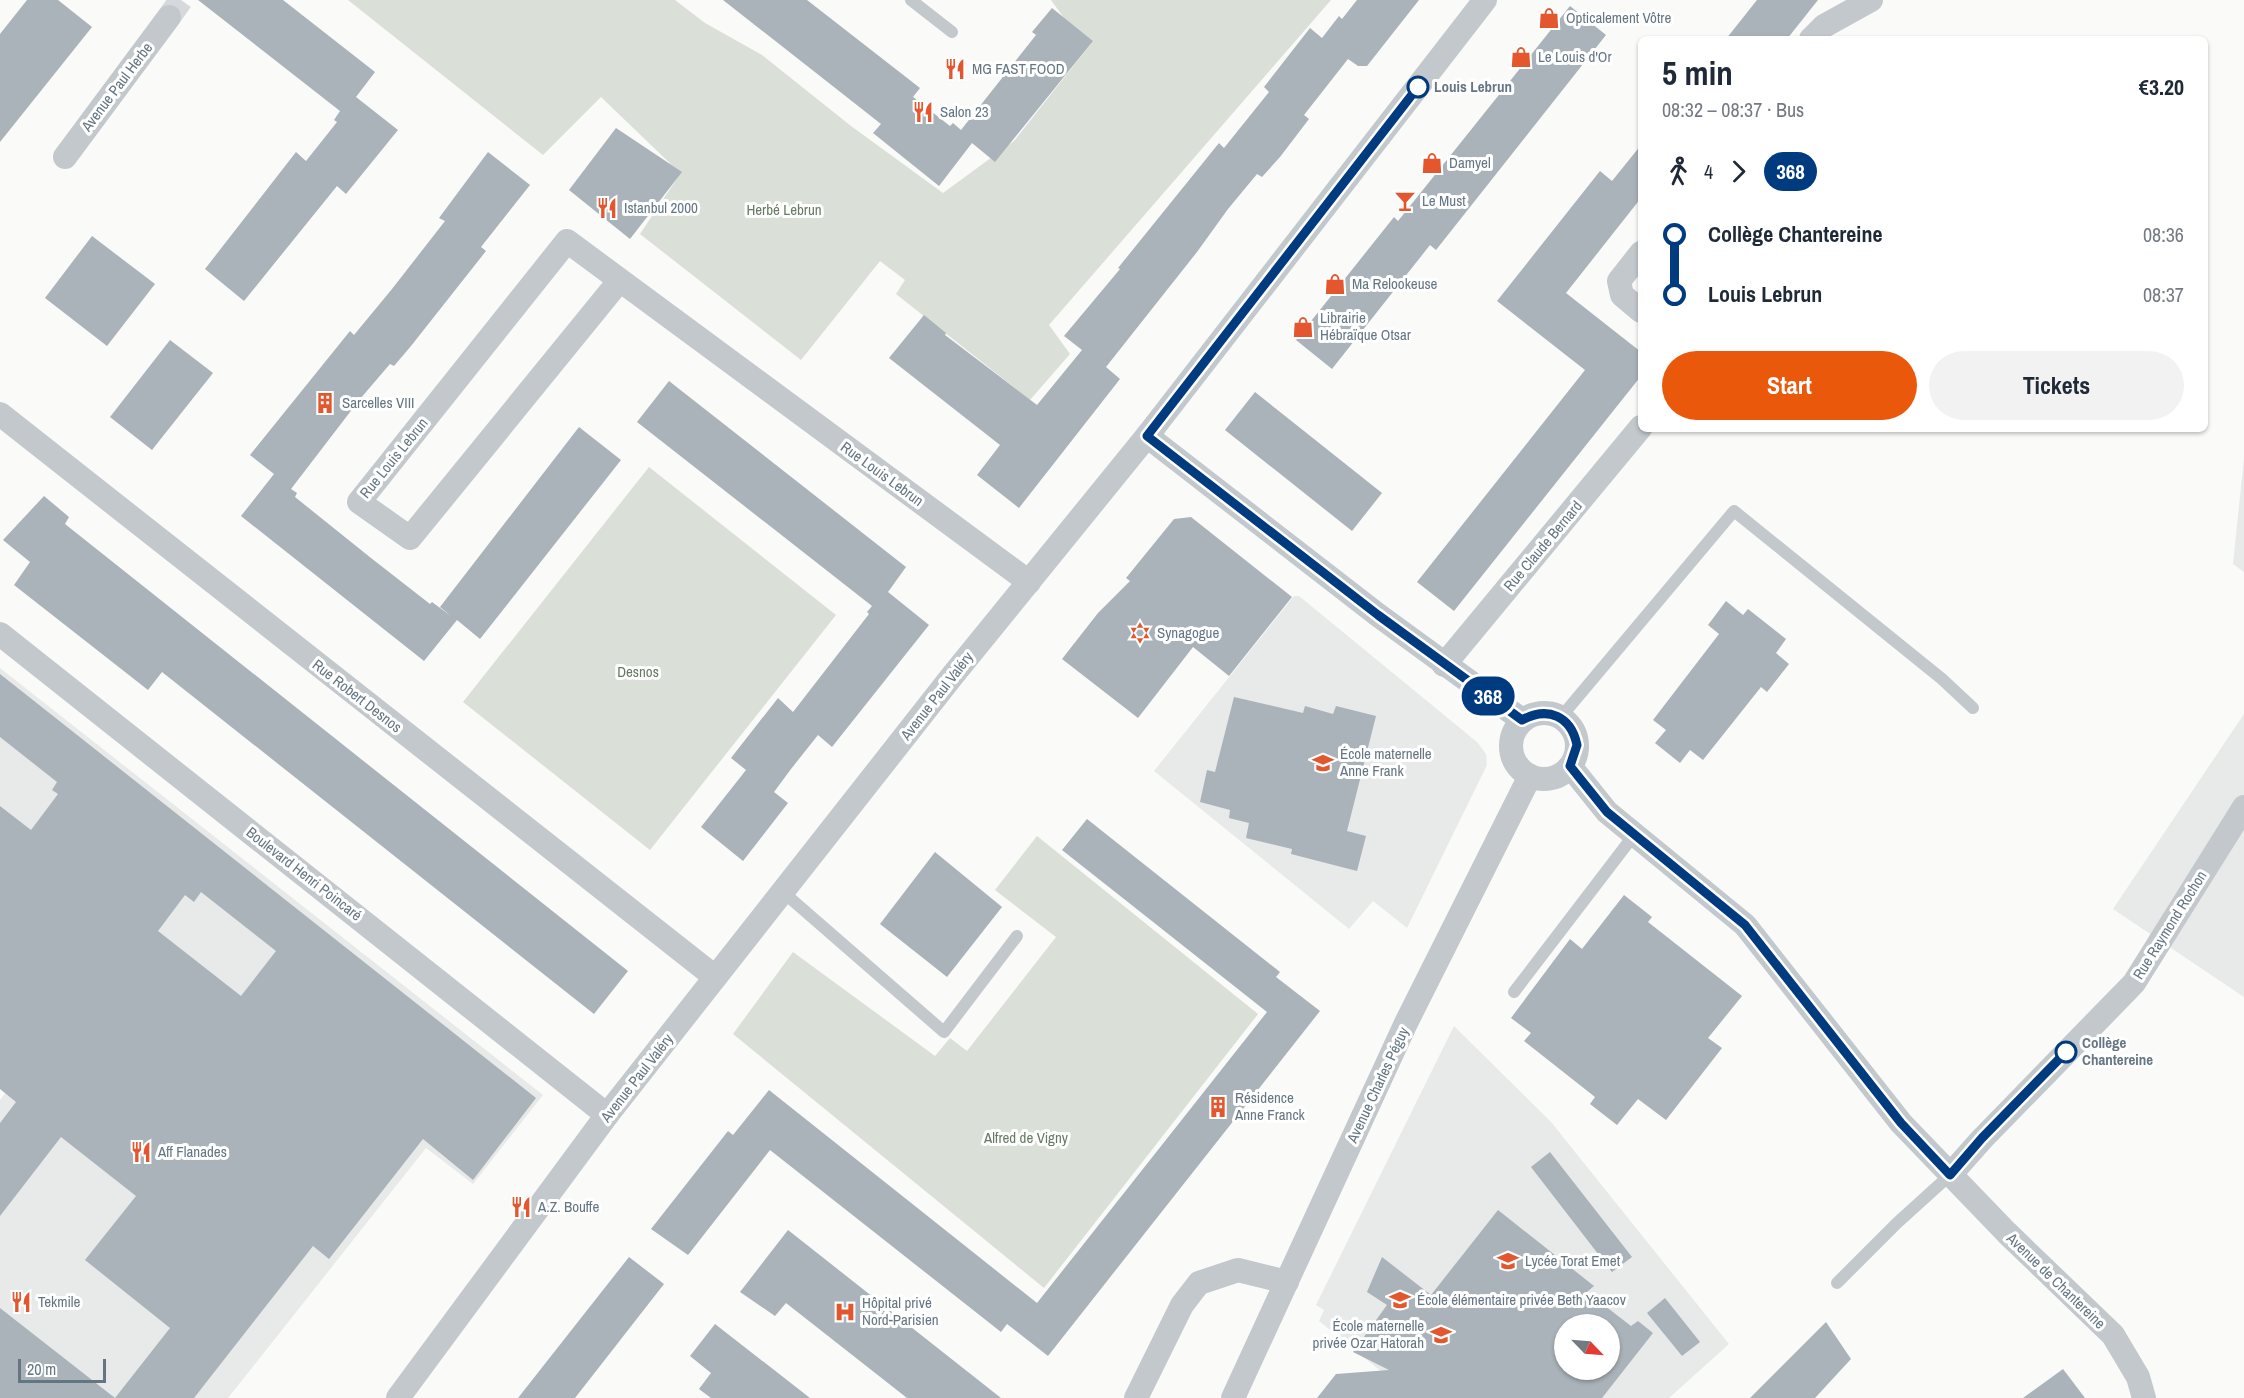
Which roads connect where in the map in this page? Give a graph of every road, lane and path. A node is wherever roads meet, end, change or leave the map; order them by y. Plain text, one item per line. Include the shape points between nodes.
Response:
1 (911, 0) edge
2 (1485, 0) edge
3 (1871, 0) edge
4 (169, 17) tunnel mouth
5 (952, 32) dead end
6 (1813, 36) edge
7 (65, 157) dead end
8 (1638, 257) edge
9 (620, 280) junction
10 (1638, 308) edge
11 (0, 414) edge
12 (1638, 431) edge
13 (1147, 436) junction
14 (1029, 582) junction
15 (0, 634) edge
16 (1444, 665) junction
17 (1973, 708) dead end
18 (1561, 717) junction
19 (1522, 720) junction
20 (1570, 766) junction
21 (1530, 776) junction
22 (2244, 807) edge
23 (1634, 835) junction
24 (783, 892) junction
25 (1017, 936) dead end
26 (715, 977) junction
27 (1514, 992) dead end
28 (608, 1115) junction
29 (1950, 1175) junction
30 (1287, 1282) junction
31 (1838, 1282) dead end
32 (407, 1395) edge
33 (1136, 1398) edge
34 (1233, 1398) edge
35 (2144, 1398) edge

1 - 5 lane
2 - 13 street, Avenue Paul Valéry
3 - 6 street
4 - 7 street, Avenue Paul Herbe
8 - 10 street via 1619,281 1622,295
9 - 9 street, Rue Louis Lebrun via 567,241 359,502 410,538
9 - 14 street, Rue Louis Lebrun
11 - 26 street, Rue Robert Desnos
12 - 16 street, Rue Claude Bernard
13 - 14 street, Avenue Paul Valéry
13 - 16 street
14 - 24 street, Avenue Paul Valéry
15 - 28 street, Boulevard Henri Poincaré
16 - 19 street
17 - 18 lane via 1734,511
18 - 19 street via 1541,713
18 - 20 street via 1569,724 1577,745
19 - 21 street via 1515,729 1511,750 1521,770
20 - 21 street via 1552,778
20 - 23 street via 1607,812
21 - 30 street, Avenue Charles Péguy via 1406,1023
22 - 29 street, Rue Raymond Rochon via 2134,983
23 - 27 lane
23 - 29 street via 1745,925 1901,1123
24 - 25 lane via 944,1032
24 - 26 street, Avenue Paul Valéry
26 - 28 street, Avenue Paul Valéry
28 - 32 street, Avenue Paul Valéry
29 - 31 lane
29 - 35 street, Avenue de Chantereine via 2113,1335 2138,1377
30 - 33 street via 1238,1270 1198,1283 1182,1305
30 - 34 street, Avenue Charles Péguy

